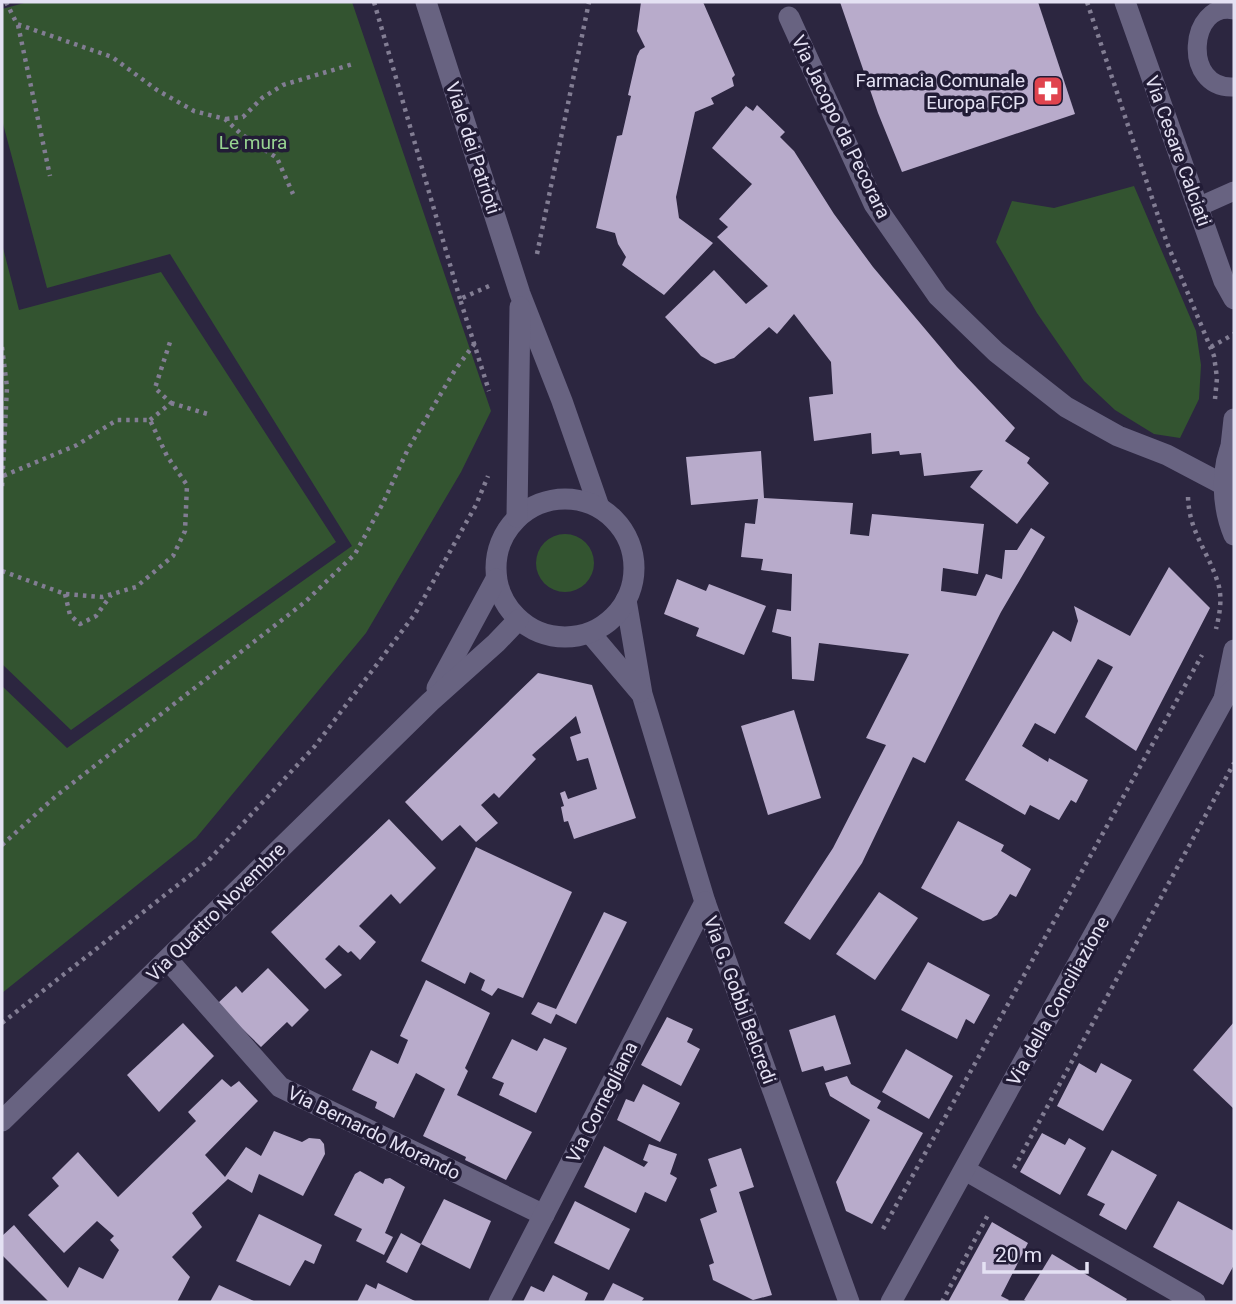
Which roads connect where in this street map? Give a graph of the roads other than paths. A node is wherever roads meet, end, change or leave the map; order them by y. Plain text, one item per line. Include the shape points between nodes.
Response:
1 (426, 2) edge
2 (1125, 2) edge
3 (1234, 10) edge
4 (789, 17) dead end
5 (1234, 87) edge
6 (1234, 191) edge
7 (1198, 207) junction
8 (520, 294) junction
9 (1234, 299) edge
10 (1234, 419) edge
11 (1233, 443) edge
12 (1224, 485) junction
13 (599, 507) junction
14 (517, 517) junction
15 (1234, 535) edge
16 (496, 579) junction
17 (626, 600) junction
18 (518, 620) junction
19 (590, 633) junction
20 (1234, 650) edge
21 (642, 694) junction
22 (1229, 694) edge
23 (430, 702) junction
24 (705, 902) junction
25 (168, 960) junction
26 (2, 1121) edge
27 (965, 1170) junction
28 (544, 1215) junction
29 (499, 1302) edge
30 (849, 1302) edge
31 (891, 1302) edge
32 (1195, 1302) edge

1 - 8 street, Viale dei Patrioti
2 - 7 street, Via Cesare Calciati
3 - 5 lane via 1226,8 1210,15 1197,36 1196,58 1213,81
4 - 12 street, Via Jacopo da Pecorara via 874,204 938,296 996,352 1066,407
6 - 7 lane
7 - 9 street, Via Cesare Calciati
8 - 13 street, Viale dei Patrioti
8 - 14 street, Viale dei Patrioti
10 - 11 street
11 - 12 street
12 - 15 street
13 - 14 street via 579,499 555,498
13 - 17 street, Viale dei Patrioti via 616,520 634,558 634,580
14 - 16 street via 503,535 496,556
16 - 18 street via 503,602
16 - 23 street, Via Quattro Novembre
17 - 19 street via 617,614
17 - 21 street, Via G. Gobbi Belcredi
18 - 19 street via 552,636
18 - 23 street, Via Quattro Novembre
19 - 21 street, Via G. Gobbi Belcredi
20 - 22 street, Via della Conciliazione
21 - 24 street, Via G. Gobbi Belcredi
22 - 27 street, Via della Conciliazione
23 - 25 street, Via Quattro Novembre
24 - 28 street, Via Cornegliana
24 - 30 street, Via G. Gobbi Belcredi
25 - 26 street, Via Quattro Novembre
25 - 28 street, Via Bernardo Morando via 280,1087
27 - 31 street, Via della Conciliazione
27 - 32 street
28 - 29 street, Via Cornegliana

